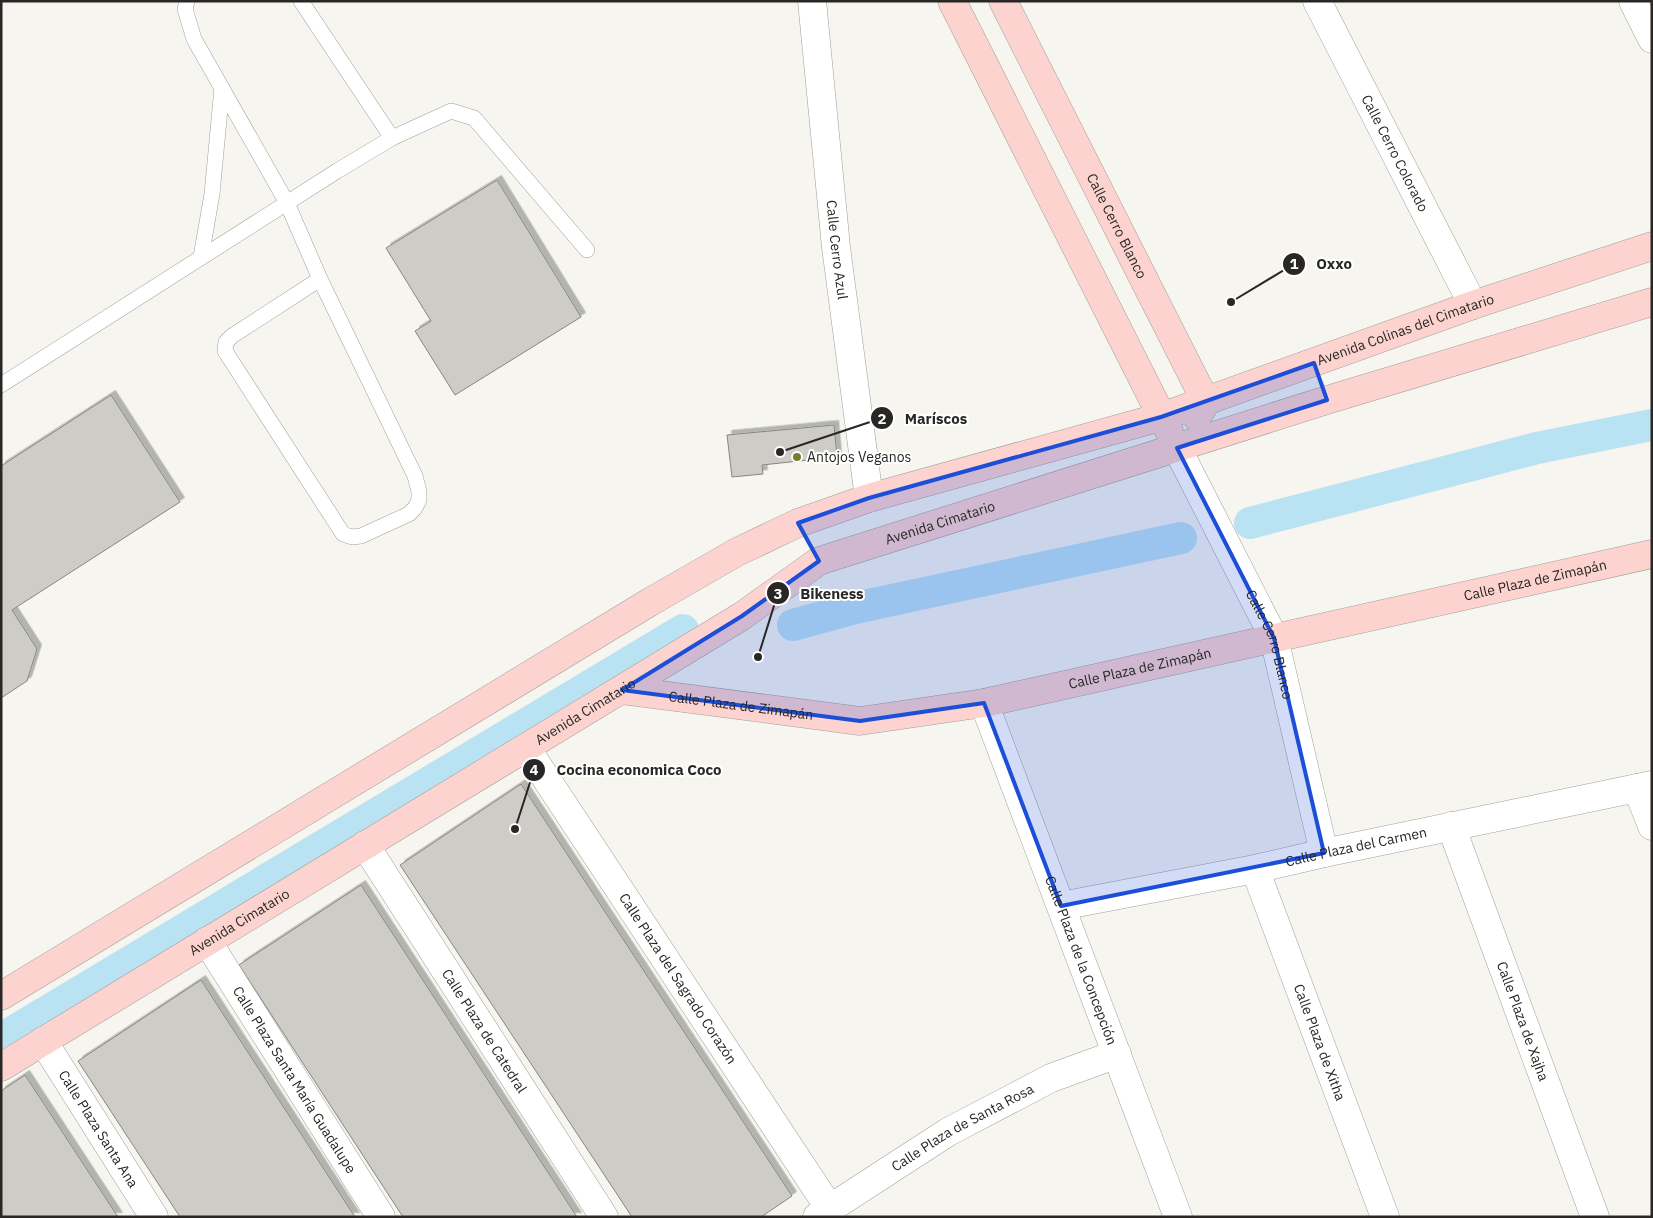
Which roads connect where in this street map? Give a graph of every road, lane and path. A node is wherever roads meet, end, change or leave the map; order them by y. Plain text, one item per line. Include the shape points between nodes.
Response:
1 (187, 1) edge
2 (301, 1) edge
3 (812, 1) edge
4 (952, 1) edge
5 (1004, 1) edge
6 (1317, 1) edge
7 (1633, 1) edge
8 (1652, 39) edge
9 (222, 88) junction
10 (392, 138) junction
11 (287, 203) junction
12 (1652, 246) edge
13 (586, 250) dead end
14 (201, 258) junction
15 (320, 279) junction
16 (1652, 302) edge
17 (1473, 305) junction
18 (1314, 363) junction
19 (1, 385) edge
20 (1327, 400) junction
21 (1206, 402) junction
22 (1161, 417) junction
23 (1177, 448) junction
24 (869, 498) junction
25 (798, 523) junction
26 (1652, 554) edge
27 (819, 561) junction
28 (1274, 638) junction
29 (622, 690) junction
30 (984, 703) junction
31 (526, 748) junction
32 (1645, 786) edge
33 (1451, 826) junction
34 (1652, 826) edge
35 (365, 845) junction
36 (1324, 853) junction
37 (1255, 869) junction
38 (1061, 906) junction
39 (207, 941) junction
40 (1, 996) edge
41 (43, 1041) junction
42 (1117, 1054) junction
43 (1, 1067) edge
44 (824, 1213) edge
45 (154, 1217) edge
46 (381, 1217) edge
47 (604, 1217) edge
48 (1178, 1217) edge
49 (1385, 1217) edge
50 (1595, 1217) edge

1 - 9 lane via 185,9 194,39
2 - 10 lane
3 - 24 street, Calle Cerro Azul via 836,247
4 - 22 street, Calle Cerro Blanco
5 - 21 street, Calle Cerro Blanco
6 - 17 street, Calle Cerro Colorado
7 - 8 street
9 - 11 lane
9 - 14 lane via 212,194
10 - 11 lane
10 - 13 lane via 451,111 474,118
11 - 14 lane
11 - 15 lane
12 - 17 street, Avenida Colinas del Cimatario
14 - 19 lane
15 - 15 lane via 232,336 226,342 225,352 343,534 352,538 409,514 419,500 419,491 416,476
16 - 20 street
17 - 18 street, Avenida Colinas del Cimatario
18 - 20 street
18 - 21 street, Avenida Colinas del Cimatario
20 - 23 street
21 - 22 street, Avenida Colinas del Cimatario
21 - 23 street
22 - 23 street, Calle Cerro Blanco
22 - 24 street
23 - 27 street, Avenida Cimatario
23 - 28 street, Calle Cerro Blanco
24 - 25 street
25 - 27 street
25 - 40 street via 737,552 650,602
26 - 28 street, Calle Plaza de Zimapán
27 - 29 street, Avenida Cimatario via 742,616
28 - 30 street, Calle Plaza de Zimapán
28 - 36 street, Calle Cerro Blanco
29 - 30 street, Calle Plaza de Zimapán via 860,721
29 - 31 street, Avenida Cimatario
30 - 38 street, Calle Plaza de la Concepción
31 - 35 street, Avenida Cimatario
31 - 44 street, Calle Plaza del Sagrado Corazón
32 - 33 street, Calle Plaza del Carmen
32 - 34 street
33 - 36 street, Calle Plaza del Carmen
33 - 50 street, Calle Plaza de Xajha
35 - 39 street, Avenida Cimatario
35 - 47 street, Calle Plaza de Catedral
36 - 37 street, Calle Plaza del Carmen
37 - 38 street, Calle Plaza del Carmen
37 - 49 street, Calle Plaza de Xitha
38 - 42 street, Calle Plaza de la Concepción
39 - 41 street, Avenida Cimatario
39 - 46 street, Calle Plaza Santa María Guadalupe
41 - 43 street, Avenida Cimatario
41 - 45 street, Calle Plaza Santa Ana
42 - 44 street, Calle Plaza de Santa Rosa via 1051,1078 948,1132
42 - 48 street, Calle Plaza de la Concepción

